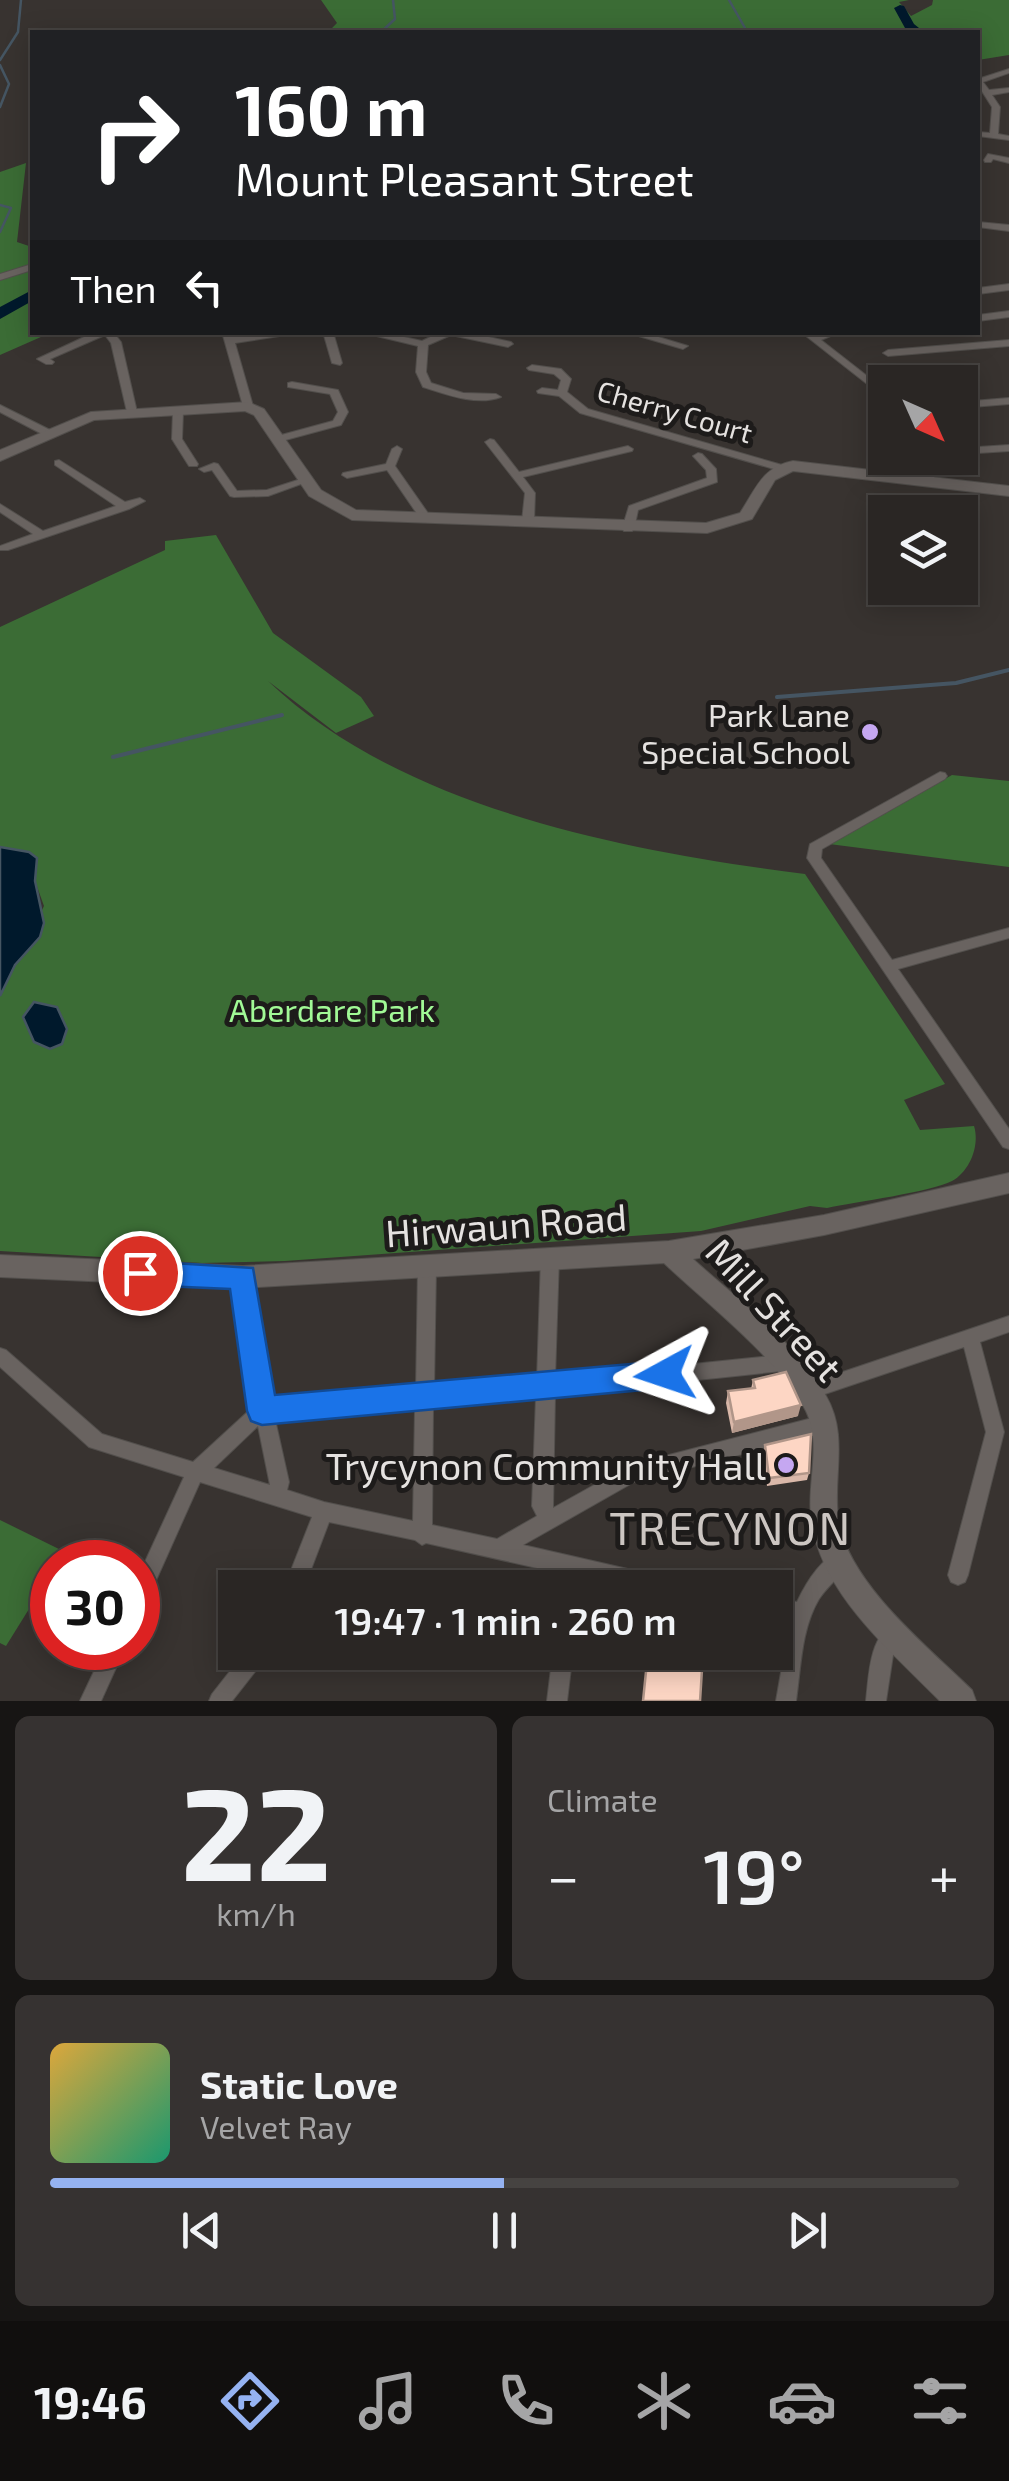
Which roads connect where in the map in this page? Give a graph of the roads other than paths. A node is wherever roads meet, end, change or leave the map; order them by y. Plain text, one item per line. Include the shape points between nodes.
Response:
1 (1009, 71) edge
2 (980, 81) edge
3 (980, 82) edge
4 (1009, 90) edge
5 (987, 93) junction
6 (994, 120) junction
7 (1009, 121) edge
8 (980, 134) edge
9 (994, 135) junction
10 (1009, 138) edge
11 (990, 156) dead end
12 (1009, 162) edge
13 (980, 225) edge
14 (1009, 228) edge
15 (30, 268) edge
16 (0, 278) edge
17 (1009, 287) edge
18 (980, 291) edge
19 (1009, 314) edge
20 (980, 318) edge
21 (98, 335) edge
22 (108, 335) edge
23 (263, 335) edge
24 (329, 335) edge
25 (379, 335) edge
26 (444, 335) edge
27 (464, 335) edge
28 (641, 335) edge
29 (810, 336) edge
30 (228, 337) edge
31 (1009, 343) edge
32 (424, 344) junction
33 (508, 344) dead end
34 (683, 346) dead end
35 (888, 352) dead end
36 (49, 362) dead end
37 (337, 363) dead end
38 (532, 368) dead end
39 (868, 381) edge
40 (292, 385) dead end
41 (542, 391) dead end
42 (562, 393) junction
43 (496, 397) dead end
44 (1009, 401) edge
45 (978, 404) edge
46 (248, 406) junction
47 (0, 408) edge
48 (132, 412) junction
49 (178, 412) junction
50 (48, 433) junction
51 (278, 439) junction
52 (490, 442) dead end
53 (628, 448) dead end
54 (1009, 448) edge
55 (397, 449) dead end
56 (978, 450) dead end
57 (0, 456) edge
58 (705, 459) dead end
59 (59, 464) dead end
60 (390, 466) junction
61 (778, 467) junction
62 (347, 475) dead end
63 (519, 475) junction
64 (929, 475) edge
65 (307, 480) junction
66 (930, 482) junction
67 (1009, 490) edge
68 (140, 501) dead end
69 (0, 507) edge
70 (125, 507) junction
71 (426, 519) junction
72 (528, 521) junction
73 (628, 528) junction
74 (40, 534) junction
75 (4, 548) dead end
76 (940, 776) dead end
77 (1009, 932) edge
78 (890, 966) junction
79 (1009, 1142) edge
80 (1009, 1183) edge
81 (669, 1252) junction
82 (550, 1257) junction
83 (0, 1266) edge
84 (426, 1267) junction
85 (243, 1277) junction
86 (1009, 1324) edge
87 (970, 1338) junction
88 (0, 1356) edge
89 (782, 1363) junction
90 (548, 1386) junction
91 (810, 1392) junction
92 (422, 1400) junction
93 (262, 1411) junction
94 (824, 1424) junction
95 (195, 1473) junction
96 (276, 1496) junction
97 (324, 1511) junction
98 (549, 1521) junction
99 (422, 1535) junction
100 (160, 1550) edge
101 (498, 1550) junction
102 (838, 1561) junction
103 (301, 1570) edge
104 (552, 1570) edge
105 (958, 1576) dead end
106 (793, 1612) edge
107 (800, 1613) junction
108 (895, 1632) junction
109 (105, 1670) edge
110 (244, 1670) edge
111 (561, 1670) edge
112 (90, 1701) edge
113 (219, 1701) edge
114 (557, 1701) edge
115 (786, 1701) edge
116 (876, 1701) edge
117 (961, 1701) edge

1 - 2 street
3 - 5 street
4 - 5 street
5 - 6 street via 996,107
6 - 7 street
6 - 9 street
8 - 9 street
9 - 10 street
11 - 12 street
13 - 14 street
15 - 16 street
17 - 18 street
19 - 20 street
21 - 36 street via 42,358
22 - 48 street via 116,342
23 - 30 street
24 - 37 street
25 - 32 street
26 - 32 street
27 - 33 street
28 - 34 street
29 - 39 street
30 - 46 street
31 - 35 street
32 - 43 street via 421,372 427,385
38 - 42 street, Cherry Court via 557,371 566,379
40 - 51 street via 334,392 343,412 337,423
41 - 42 street, Cherry Court
42 - 61 street, Cherry Court via 602,417
44 - 45 street
46 - 49 street
46 - 51 street
47 - 50 street
48 - 49 street
48 - 50 street via 90,416
49 - 65 street via 178,438 199,466 214,466 234,494
50 - 57 street
51 - 65 street
52 - 63 street
53 - 63 street
54 - 56 street
55 - 60 street
58 - 73 street via 714,474 706,485 633,508
59 - 70 street
60 - 62 street
60 - 71 street
61 - 66 street
61 - 73 street via 754,506 734,521 686,530
63 - 72 street via 530,493
64 - 66 street
65 - 71 street via 352,515
66 - 67 street
68 - 70 street
69 - 74 street
70 - 74 street
71 - 72 street
72 - 73 street
74 - 75 street
76 - 78 street via 815,847 823,874
77 - 78 street
78 - 79 street
80 - 81 street, Hirwaun Road
81 - 82 street, Hirwaun Road
81 - 89 street, Mill Street
82 - 84 street, Hirwaun Road
82 - 90 street
83 - 85 street, Hirwaun Road
84 - 85 street, Hirwaun Road
84 - 92 street
85 - 93 street
86 - 87 street
87 - 91 street
87 - 105 street via 995,1432
88 - 95 street via 96,1441
89 - 90 street
89 - 91 street, Mill Street
90 - 92 street
90 - 98 street via 542,1506
91 - 94 street, Mill Street
92 - 93 street
92 - 99 street
93 - 95 street
93 - 96 street via 278,1471
94 - 98 street via 630,1474
94 - 102 street, Mill Street via 826,1528
95 - 96 street
95 - 100 street
96 - 97 street
97 - 99 street
97 - 103 street
98 - 101 street
99 - 101 street
101 - 104 street
102 - 107 street via 814,1583
102 - 108 street
106 - 107 street
107 - 115 street
108 - 116 street via 882,1652
108 - 117 street
109 - 112 street
110 - 113 street
111 - 114 street

